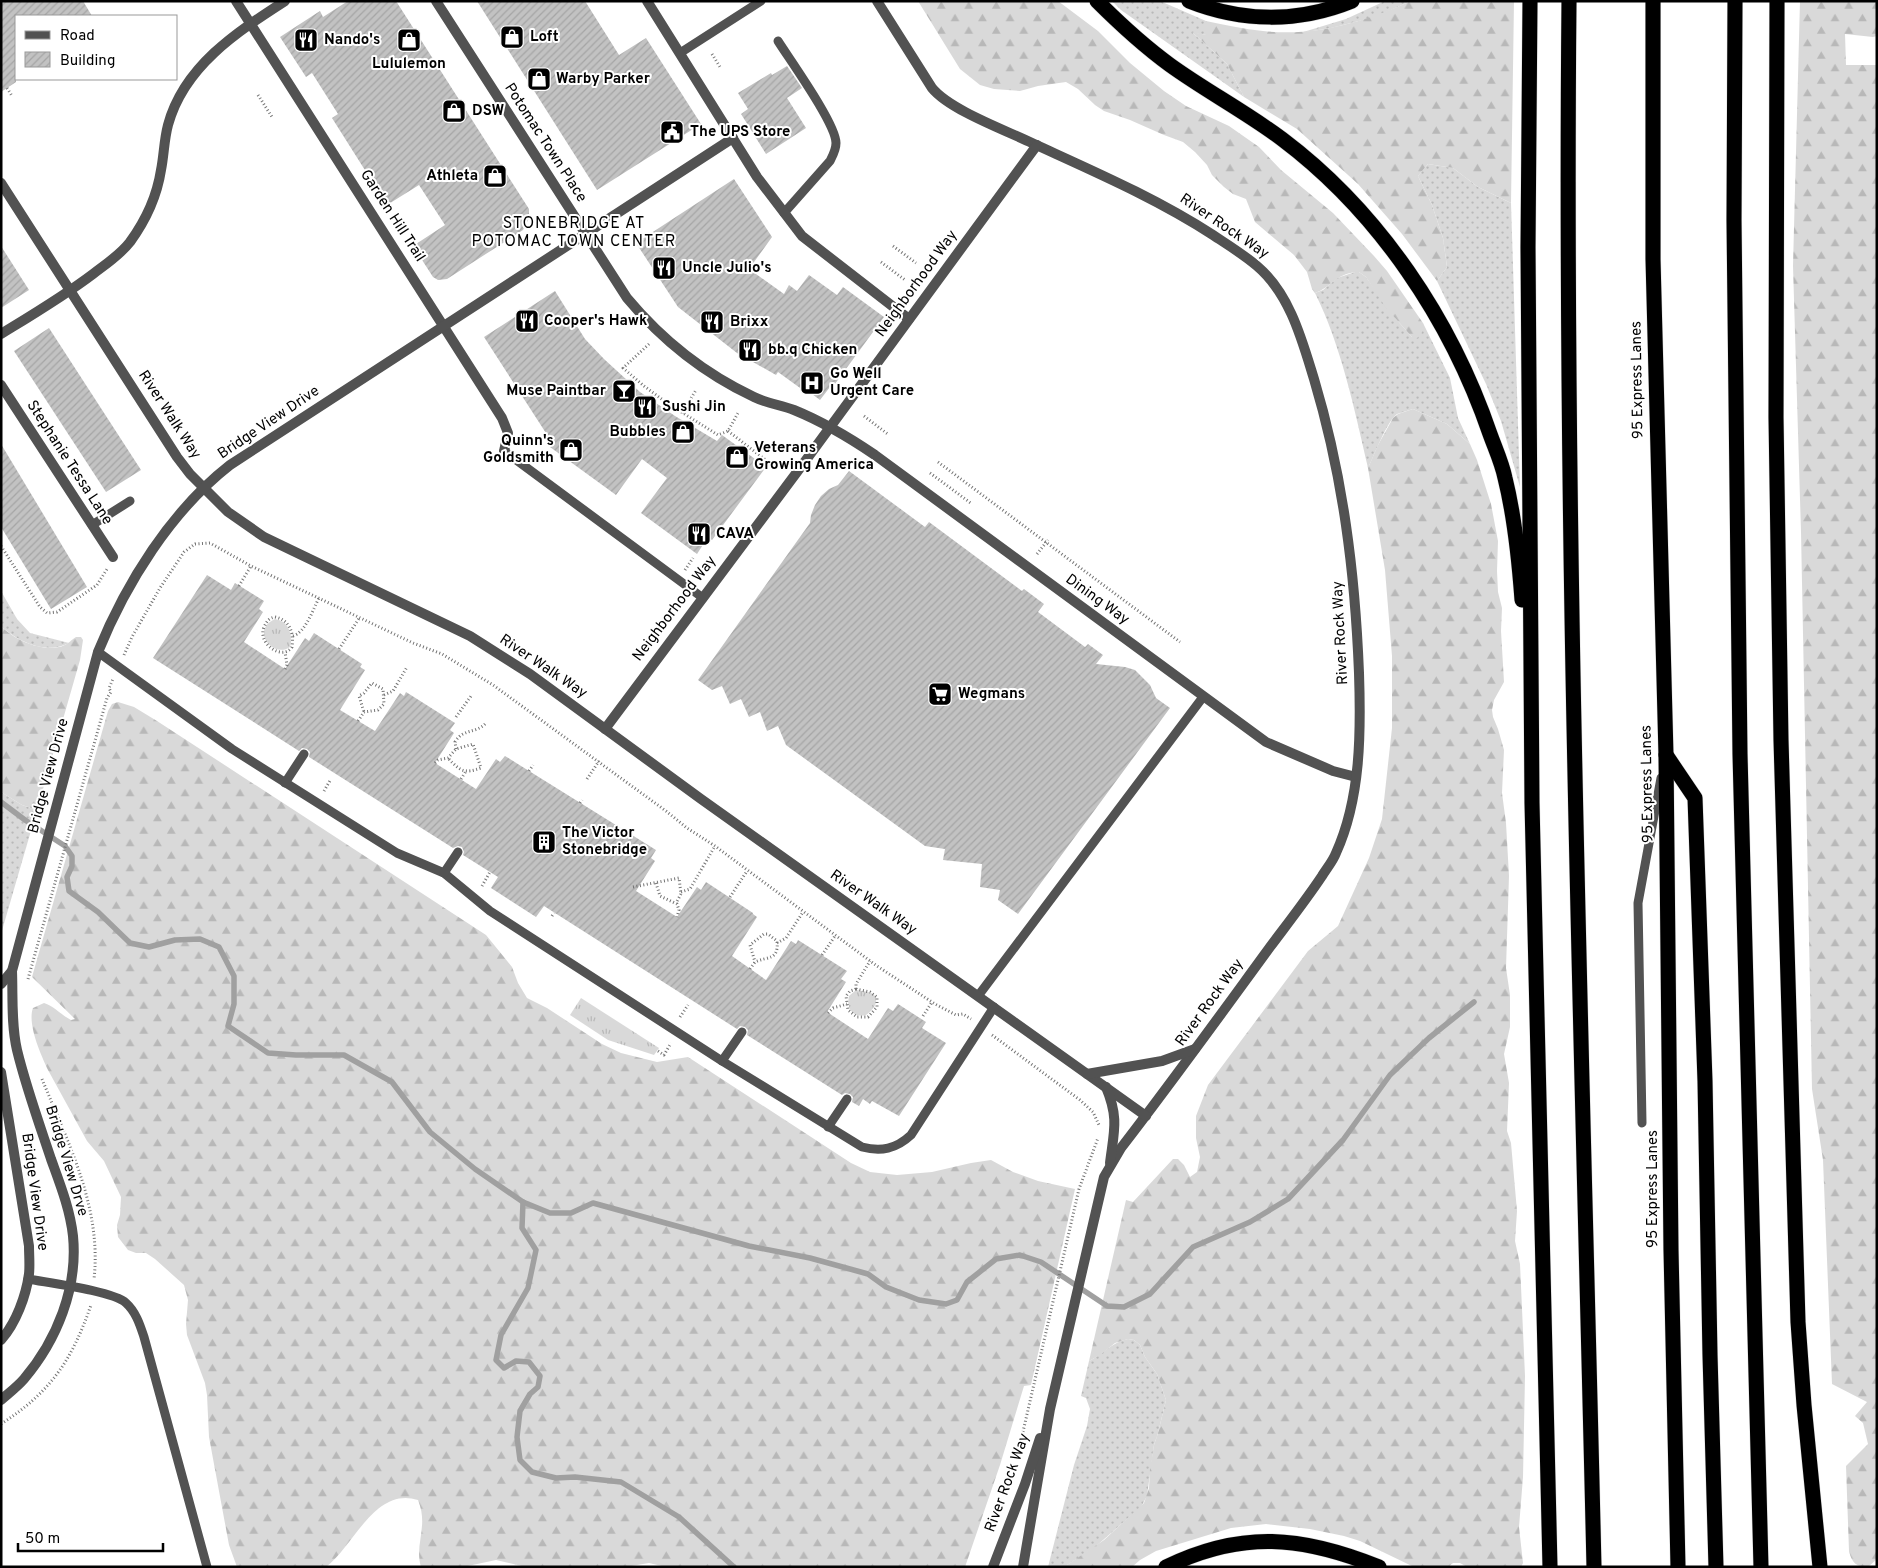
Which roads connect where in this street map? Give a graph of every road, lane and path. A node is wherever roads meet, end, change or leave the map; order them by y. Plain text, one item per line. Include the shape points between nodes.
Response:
1 (236, 1) edge
2 (285, 1) edge
3 (436, 1) edge
4 (647, 1) edge
5 (761, 1) edge
6 (877, 1) edge
7 (1098, 1) edge
8 (1189, 1) edge
9 (1352, 1) edge
10 (1530, 1) edge
11 (1569, 1) edge
12 (1653, 1) edge
13 (1735, 1) edge
14 (1777, 1) edge
15 (250, 23) junction
16 (778, 41) dead end
17 (680, 53) junction
18 (712, 54) dead end
19 (720, 67) dead end
20 (7, 88) dead end
21 (258, 95) dead end
22 (12, 96) dead end
23 (272, 117) dead end
24 (733, 138) junction
25 (1037, 145) junction
26 (1, 183) edge
27 (784, 213) junction
28 (586, 234) junction
29 (893, 246) dead end
30 (881, 262) dead end
31 (916, 264) dead end
32 (905, 280) dead end
33 (71, 290) junction
34 (909, 320) junction
35 (444, 326) junction
36 (1, 334) edge
37 (649, 344) dead end
38 (1, 385) edge
39 (696, 390) dead end
40 (738, 412) dead end
41 (682, 413) junction
42 (864, 416) dead end
43 (829, 428) junction
44 (728, 430) junction
45 (889, 435) dead end
46 (504, 451) joint
47 (938, 462) dead end
48 (776, 468) dead end
49 (930, 472) dead end
50 (205, 489) junction
51 (130, 501) dead end
52 (972, 504) dead end
53 (92, 524) junction
54 (1047, 541) junction
55 (1, 546) edge
56 (1037, 554) dead end
57 (112, 557) joint
58 (251, 566) junction
59 (239, 586) dead end
60 (319, 598) junction
61 (703, 598) junction
62 (360, 617) junction
63 (293, 636) junction
64 (132, 637) dead end
65 (1180, 642) dead end
66 (338, 649) dead end
67 (98, 652) junction
68 (285, 652) junction
69 (408, 667) dead end
70 (285, 669) dead end
71 (109, 688) dead end
72 (384, 695) junction
73 (471, 696) dead end
74 (1203, 696) junction
75 (364, 712) junction
76 (1532, 716) junction
77 (456, 717) dead end
78 (358, 721) dead end
79 (486, 722) dead end
80 (605, 728) junction
81 (456, 749) junction
82 (304, 754) dead end
83 (1666, 754) junction
84 (448, 758) junction
85 (599, 761) junction
86 (435, 763) dead end
87 (532, 765) dead end
88 (528, 770) dead end
89 (466, 771) junction
90 (1356, 777) junction
91 (461, 779) dead end
92 (587, 779) dead end
93 (285, 783) junction
94 (715, 846) junction
95 (458, 852) dead end
96 (747, 870) junction
97 (490, 872) dead end
98 (444, 873) junction
99 (656, 883) junction
100 (482, 886) dead end
101 (633, 887) dead end
102 (681, 892) junction
103 (730, 898) dead end
104 (676, 903) junction
105 (803, 912) junction
106 (677, 917) dead end
107 (836, 936) junction
108 (777, 943) junction
109 (822, 955) dead end
110 (870, 961) junction
111 (754, 962) junction
112 (750, 969) dead end
113 (12, 971) junction
114 (1, 984) edge
115 (27, 985) dead end
116 (856, 989) junction
117 (978, 996) junction
118 (932, 1002) junction
119 (847, 1004) junction
120 (994, 1007) junction
121 (828, 1013) dead end
122 (963, 1014) dead end
123 (923, 1016) dead end
124 (742, 1032) dead end
125 (996, 1037) dead end
126 (672, 1042) dead end
127 (1196, 1049) junction
128 (658, 1051) dead end
129 (722, 1061) junction
130 (1, 1072) edge
131 (39, 1072) dead end
132 (1087, 1074) junction
133 (1105, 1086) junction
134 (847, 1098) dead end
135 (1146, 1116) junction
136 (1642, 1123) dead end
137 (828, 1127) junction
138 (1110, 1165) junction
139 (96, 1266) dead end
140 (28, 1279) junction
141 (70, 1287) junction
142 (91, 1303) dead end
143 (1, 1340) edge
144 (1035, 1386) dead end
145 (1, 1400) edge
146 (1050, 1409) junction
147 (1, 1424) edge
148 (207, 1567) edge
149 (993, 1567) edge
150 (1023, 1567) edge
151 (1166, 1567) edge
152 (1379, 1567) edge
153 (1550, 1567) edge
154 (1594, 1567) edge
155 (1678, 1567) edge
156 (1716, 1567) edge
157 (1761, 1567) edge
158 (1820, 1567) edge

1 - 15 street, Garden Hill Trail
2 - 15 street
3 - 28 street, Potomac Town Place
4 - 17 street
5 - 17 lane
6 - 25 street, River Rock Way via 940,98
7 - 76 highway via 1170,65 1282,139 1356,206 1382,237 1457,351 1483,413 1505,476 1512,508
8 - 9 highway via 1241,16 1275,17 1309,14
10 - 76 highway via 1528,247
11 - 154 highway via 1567,206 1571,535
12 - 83 highway, 95 Express Lanes via 1653,259
13 - 157 highway via 1740,754
14 - 158 highway via 1776,417 1782,770 1798,1322
15 - 33 street via 208,58 174,108 154,197 132,238 112,261
15 - 35 street, Garden Hill Trail
16 - 27 lane via 824,113 836,141 830,161
17 - 24 street
18 - 19 path
20 - 22 path
21 - 23 path
24 - 27 street
24 - 28 street, Bridge View Drive
25 - 34 street, Neighborhood Way
25 - 90 street, River Rock Way via 1161,204 1228,245 1267,275 1291,315 1321,404 1350,541 1360,701
26 - 33 street, River Walk Way
27 - 34 street via 802,236
28 - 35 street, Bridge View Drive
28 - 43 street, Potomac Town Place via 627,298 664,338 707,370 755,398 791,409
29 - 31 path
30 - 32 path
33 - 36 street
33 - 50 street, River Walk Way via 177,457
34 - 43 street, Neighborhood Way
35 - 46 street, Garden Hill Trail via 505,422 508,434
35 - 50 street, Bridge View Drive via 230,465
37 - 41 path via 623,368
38 - 53 street, Stephanie Tessa Lane
39 - 41 path
40 - 44 path
41 - 44 path via 718,435
42 - 45 path
43 - 61 street, Neighborhood Way
43 - 74 street, Dining Way via 875,454
44 - 48 path
46 - 61 lane
47 - 54 path
49 - 52 path
50 - 67 street, Bridge View Drive via 174,520 153,549 128,588
50 - 80 street, River Walk Way via 228,512 264,537 470,636
51 - 53 lane
53 - 57 street, Stephanie Tessa Lane
54 - 56 path
54 - 65 path
55 - 57 path via 40,607 50,613 57,612 97,585
58 - 59 path
58 - 60 path
58 - 64 path via 210,543 192,545 170,573
60 - 62 path
60 - 63 path via 304,627
61 - 80 street, Neighborhood Way
62 - 66 path
62 - 85 path via 422,648 442,654 493,685
63 - 68 path via 292,648
63 - 68 path via 290,627 279,618 271,618 265,626 264,641 277,651
67 - 93 lane via 232,749
67 - 113 street, Bridge View Drive
68 - 70 path
69 - 72 path via 393,691
71 - 115 path via 111,692 94,741
72 - 75 path via 385,702 381,708
72 - 75 path via 382,688 372,683 359,696
73 - 77 path
74 - 90 street, Dining Way via 1266,742 1333,771
74 - 117 lane
75 - 78 path
76 - 153 highway
79 - 81 path via 480,728 460,734 455,742
80 - 117 street, River Walk Way
81 - 84 path
81 - 89 path via 473,744 480,768
82 - 93 lane
83 - 136 lane via 1638,903
83 - 155 highway, 95 Express Lanes
83 - 156 highway via 1694,798 1706,1081
84 - 86 path
84 - 89 path
85 - 92 path
85 - 94 path
87 - 88 path
89 - 91 path
90 - 127 street, River Rock Way via 1351,807 1336,854
93 - 98 lane via 397,853
94 - 96 path
94 - 102 path via 690,889
95 - 98 lane
96 - 103 path
96 - 105 path
97 - 100 path
98 - 129 lane via 490,911
99 - 101 path
99 - 102 path via 679,878
99 - 104 path via 660,896
102 - 104 path
104 - 106 path
105 - 107 path
105 - 108 path via 786,938
107 - 109 path
107 - 110 path
108 - 111 path via 773,956
108 - 111 path via 764,934 750,945
110 - 116 path
110 - 118 path
111 - 112 path
113 - 114 street, Bridge View Drive
113 - 141 street, Bridge View Drve via 17,1050 67,1206 73,1235 74,1263
116 - 119 path via 847,994
116 - 119 path via 875,994 877,1007 870,1015 860,1018 850,1013
117 - 120 street, River Walk Way
118 - 122 path via 956,1015
118 - 123 path
119 - 121 path
120 - 132 street, River Walk Way
120 - 137 lane via 917,1128 906,1140 891,1148 876,1150 854,1143
124 - 129 lane
125 - 144 path via 1086,1105 1095,1114 1099,1131 1079,1189
126 - 128 path via 664,1055
127 - 132 street via 1162,1060
127 - 135 street, River Rock Way
129 - 137 lane
130 - 140 street, Bridge View Drive via 28,1246
131 - 139 path via 84,1189 95,1236
132 - 133 street, River Walk Way
133 - 135 street, River Walk Way
133 - 138 street via 1115,1115
134 - 137 lane
135 - 138 street, River Rock Way
138 - 146 street, River Rock Way via 1104,1177
140 - 141 lane
140 - 143 street, Bridge View Drive via 20,1307
141 - 145 street, Bridge View Drve via 59,1324 43,1354 23,1380
141 - 148 lane via 119,1298 132,1309 137,1319
142 - 147 path via 76,1344 53,1380 33,1401
146 - 149 street, River Rock Way
146 - 150 street, River Rock Way
151 - 152 highway via 1192,1554 1250,1541 1313,1546 1354,1556

